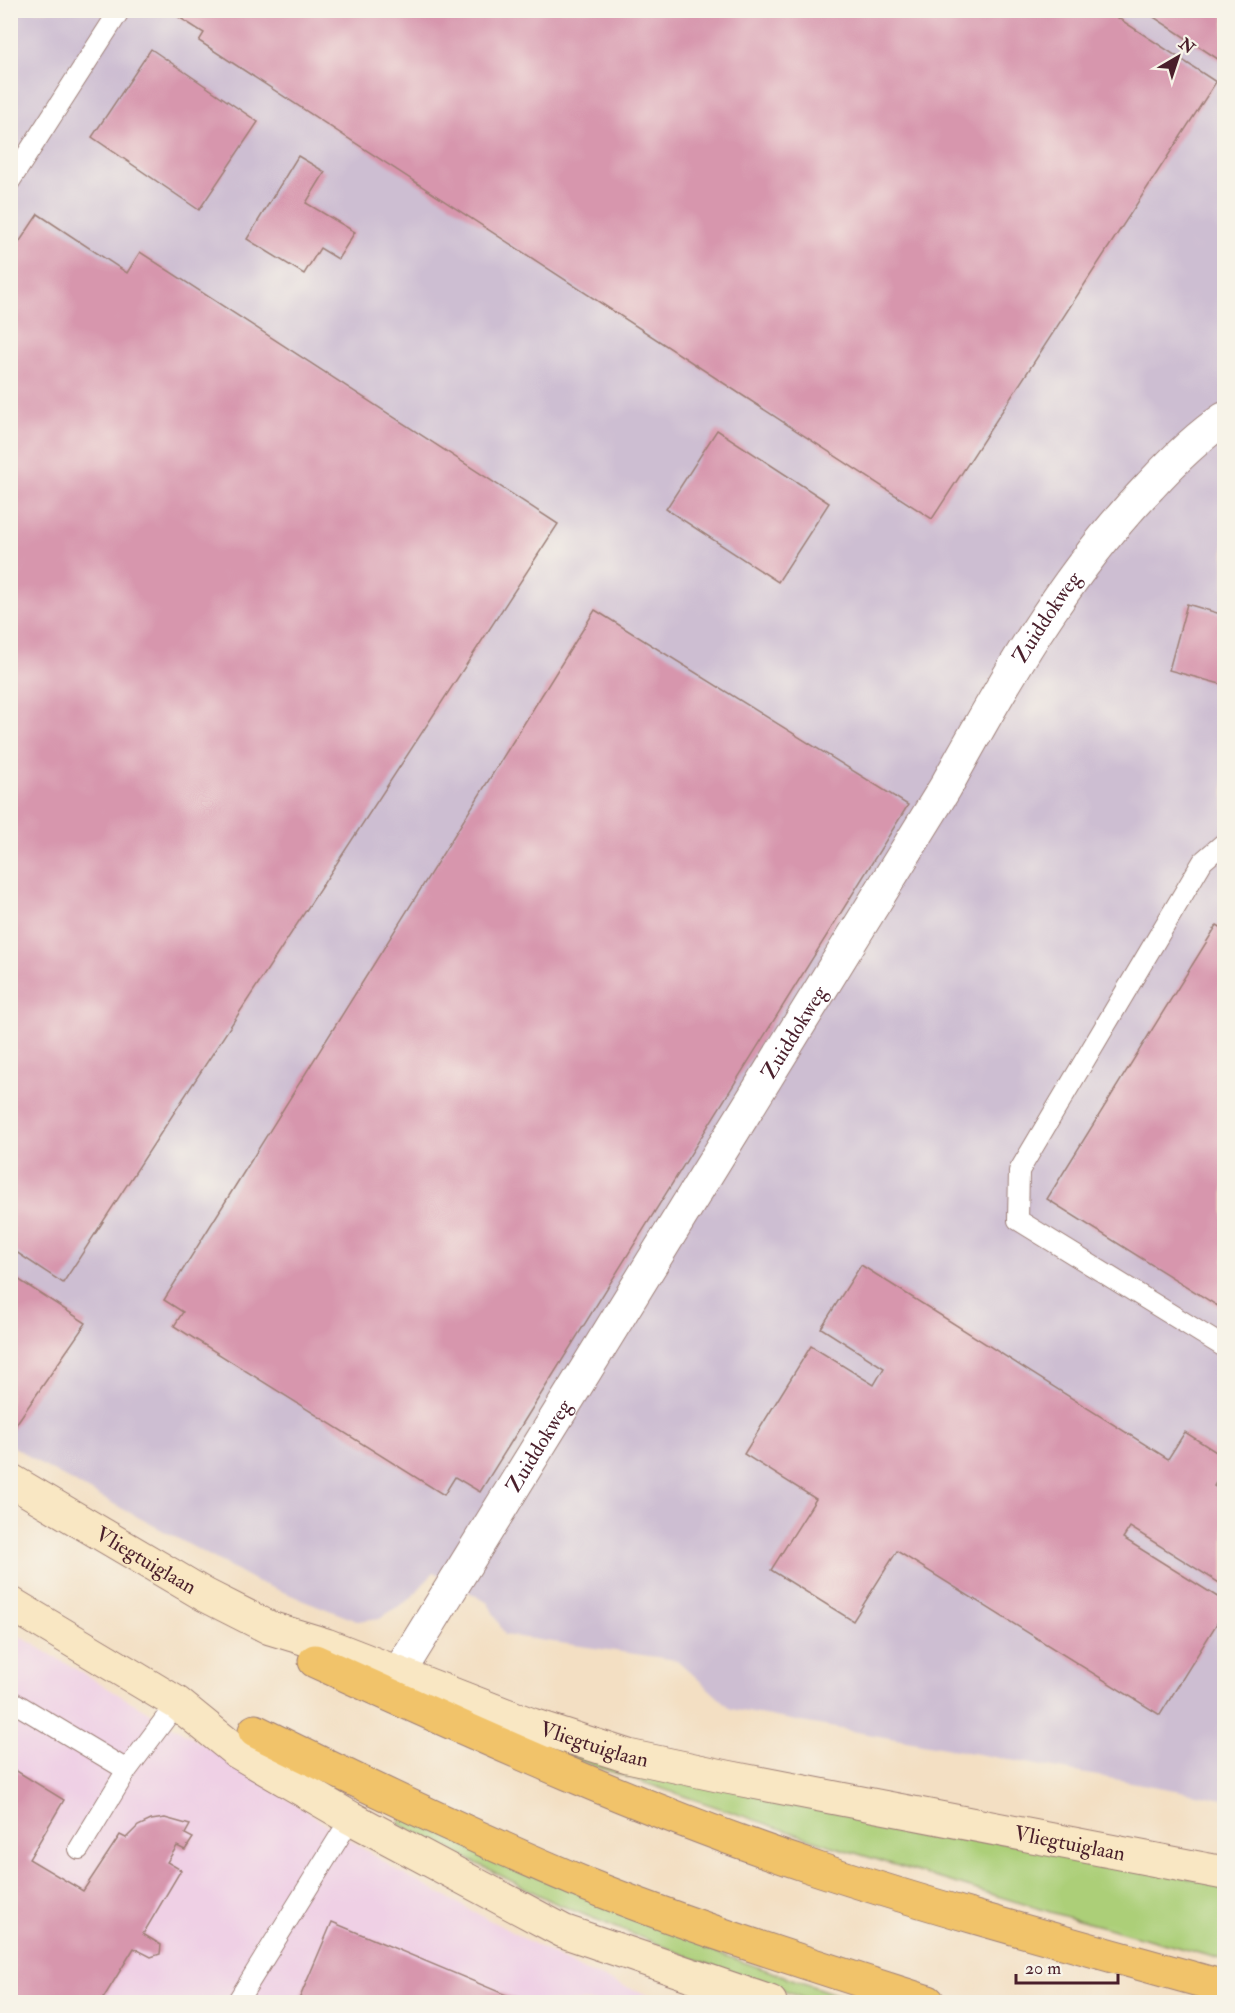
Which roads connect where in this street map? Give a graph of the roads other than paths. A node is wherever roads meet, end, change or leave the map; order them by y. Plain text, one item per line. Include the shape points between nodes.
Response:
1 (120, 10) edge
2 (10, 181) edge
3 (1224, 418) edge
4 (1224, 843) edge
5 (1224, 1347) edge
6 (10, 1480) edge
7 (10, 1603) edge
8 (270, 1628) junction
9 (315, 1661) joint
10 (398, 1674) junction
11 (10, 1700) edge
12 (177, 1703) junction
13 (246, 1741) junction
14 (127, 1770) junction
15 (351, 1818) junction
16 (78, 1849) dead end
17 (1224, 1873) edge
18 (1224, 1987) edge
19 (237, 2002) edge
20 (770, 2002) edge
21 (928, 2002) edge

1 - 2 lane
3 - 10 street, Zuiddokweg via 1173,461 1121,516 1057,598 1005,679 945,788
4 - 5 lane via 1203,861 1019,1171 1018,1221
6 - 8 main road, Vliegtuiglaan via 205,1595
7 - 12 main road
8 - 9 main road
8 - 10 main road, Vliegtuiglaan
9 - 18 highway via 487,1740 818,1869
10 - 17 main road, Vliegtuiglaan via 532,1725 628,1756
11 - 14 lane
12 - 13 main road
12 - 14 lane
13 - 15 main road
13 - 21 highway via 587,1884 767,1951
14 - 16 lane
15 - 19 lane
15 - 20 main road via 563,1931

